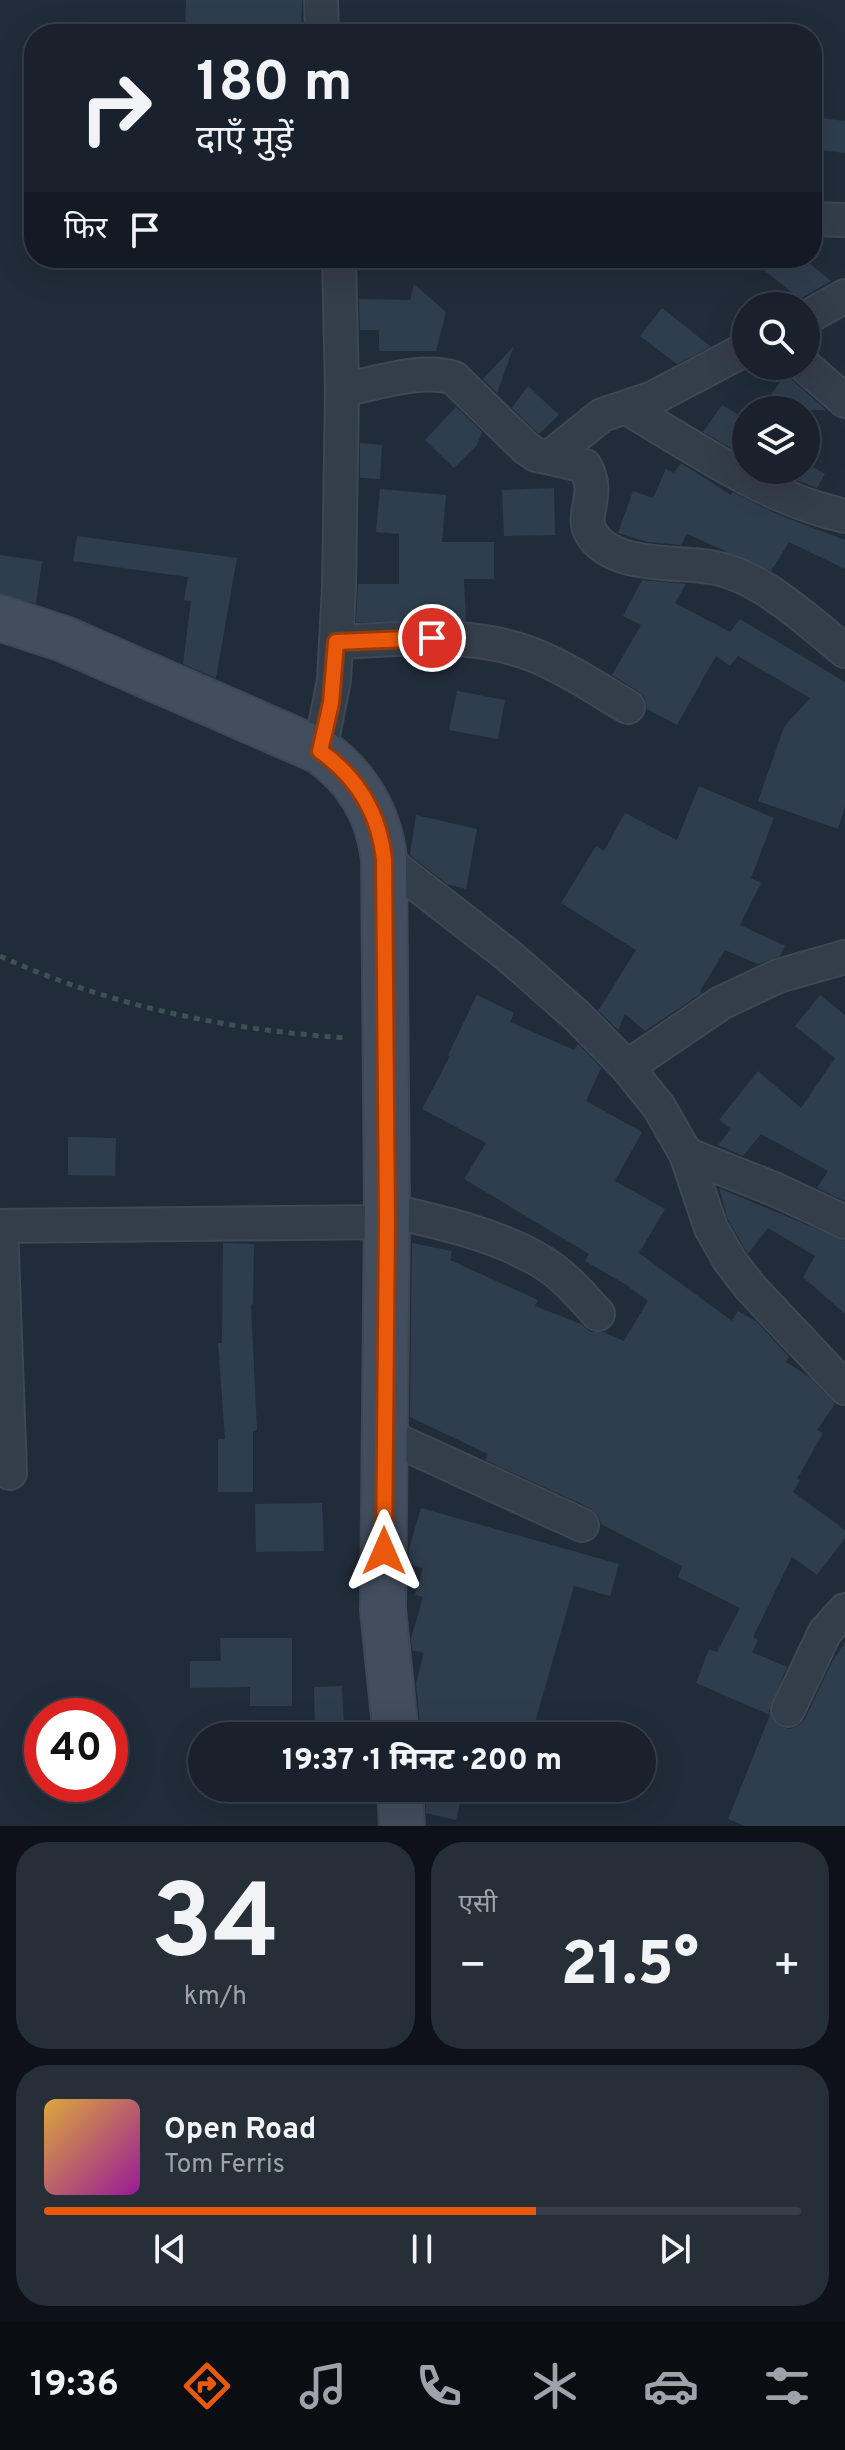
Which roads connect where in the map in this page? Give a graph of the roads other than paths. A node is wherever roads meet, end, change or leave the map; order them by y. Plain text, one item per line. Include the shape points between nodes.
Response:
1 (321, 0) edge
2 (322, 24) edge
3 (822, 219) edge
4 (845, 220) edge
5 (339, 268) edge
6 (845, 296) edge
7 (820, 310) edge
8 (732, 356) edge
9 (820, 379) edge
10 (342, 390) junction
11 (845, 401) edge
12 (627, 408) junction
13 (546, 457) junction
14 (845, 516) edge
15 (0, 618) edge
16 (336, 642) junction
17 (845, 651) edge
18 (628, 707) dead end
19 (320, 751) junction
20 (384, 859) junction
21 (845, 957) edge
22 (627, 1067) junction
23 (686, 1154) junction
24 (387, 1216) junction
25 (845, 1222) edge
26 (1, 1226) edge
27 (598, 1314) dead end
28 (845, 1388) edge
29 (385, 1435) junction
30 (10, 1473) dead end
31 (582, 1525) dead end
32 (845, 1610) edge
33 (788, 1710) dead end
34 (395, 1722) edge
35 (401, 1802) edge
36 (402, 1826) edge

1 - 2 street
3 - 4 street
5 - 10 street
6 - 7 street
8 - 12 street
9 - 11 street
10 - 13 street via 443,374 454,378 526,448
10 - 16 street
12 - 13 street via 593,420
12 - 14 street via 770,491
13 - 17 street via 585,466 593,488 590,531 606,547 632,559 729,571 796,611
15 - 19 street via 64,639
16 - 18 street via 486,641 535,655
16 - 19 street
19 - 20 street via 349,774 362,794 381,836
20 - 22 street via 509,956
20 - 24 street
21 - 22 street via 778,976 721,1003
22 - 23 street via 659,1107
23 - 25 street
23 - 28 street via 711,1228 730,1261
24 - 26 street
24 - 27 street via 454,1227 509,1245 541,1261
24 - 29 street
26 - 30 street
29 - 31 street
29 - 34 street via 383,1610
32 - 33 street via 825,1632
35 - 36 street

